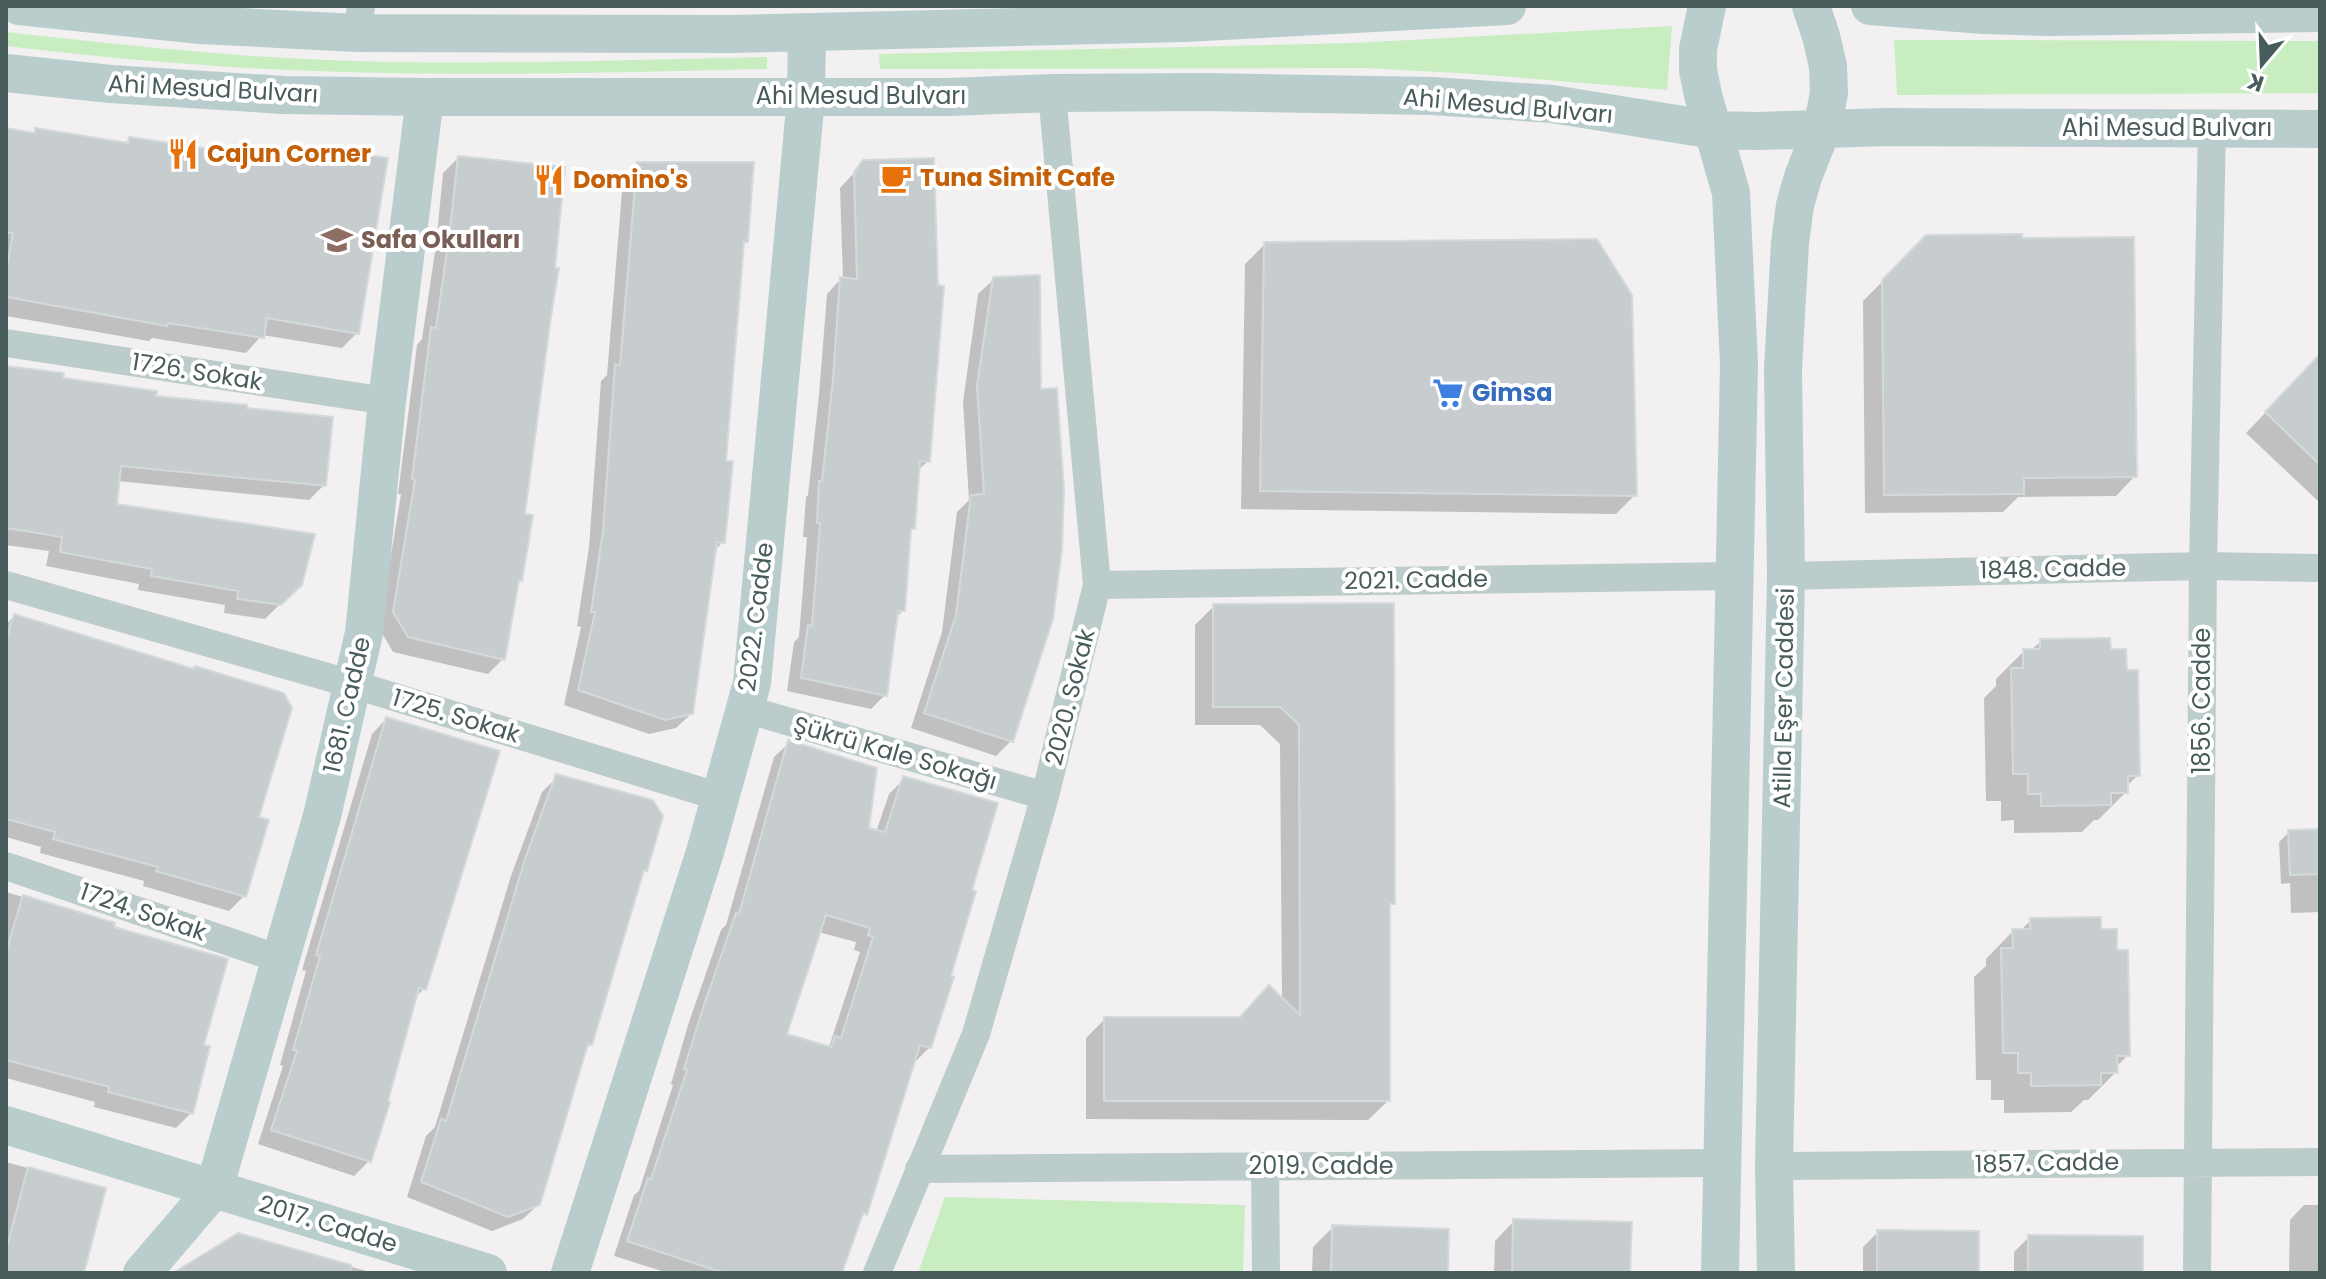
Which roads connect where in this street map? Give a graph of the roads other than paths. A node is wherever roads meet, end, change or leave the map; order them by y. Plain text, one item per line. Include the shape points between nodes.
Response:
1 (19, 6) edge
2 (1507, 6) edge
3 (1707, 6) edge
4 (1811, 6) edge
5 (1870, 6) edge
6 (2220, 10) edge
7 (2320, 13) edge
8 (808, 19) edge
9 (359, 20) edge
10 (6, 73) edge
11 (1052, 93) junction
12 (425, 97) junction
13 (806, 97) junction
14 (2212, 128) junction
15 (1822, 129) junction
16 (2320, 129) edge
17 (1714, 130) junction
18 (6, 343) edge
19 (387, 401) junction
20 (2203, 566) junction
21 (2320, 568) edge
22 (1735, 576) junction
23 (1786, 576) junction
24 (6, 585) edge
25 (1097, 585) junction
26 (352, 684) junction
27 (745, 709) junction
28 (1045, 796) junction
29 (720, 797) junction
30 (6, 866) edge
31 (280, 959) junction
32 (6, 1125) edge
33 (2199, 1161) junction
34 (2320, 1162) edge
35 (1723, 1163) junction
36 (1265, 1166) junction
37 (1774, 1166) junction
38 (919, 1169) junction
39 (214, 1189) junction
40 (142, 1273) edge
41 (488, 1273) edge
42 (570, 1273) edge
43 (877, 1273) edge
44 (1266, 1273) edge
45 (1720, 1273) edge
46 (1776, 1273) edge
47 (2197, 1273) edge

1 - 9 main road via 200,25
2 - 8 main road via 1184,23
3 - 17 main road via 1698,70
4 - 15 main road via 1828,66
5 - 6 main road via 2049,17
6 - 7 main road
8 - 9 main road
8 - 13 main road, 2022. Cadde
10 - 12 main road, Ahi Mesud Bulvarı via 269,94
11 - 13 main road, Ahi Mesud Bulvarı
11 - 17 main road, Ahi Mesud Bulvarı via 1432,96 1552,104
11 - 25 street, 2020. Sokak
12 - 13 main road, Ahi Mesud Bulvarı
12 - 19 main road, 1681. Cadde
13 - 27 main road, 2022. Cadde via 752,683
14 - 15 main road, Ahi Mesud Bulvarı
14 - 16 main road, Ahi Mesud Bulvarı
14 - 20 street, 1856. Cadde
15 - 17 main road, Ahi Mesud Bulvarı
15 - 23 main road, Atilla Eşer Caddesi via 1795,205 1790,243 1783,369
17 - 22 main road via 1731,193 1739,365
18 - 19 street, 1726. Sokak
19 - 26 main road, 1681. Cadde via 364,633
20 - 21 street, 1848. Cadde
20 - 23 street, 1848. Cadde
20 - 33 street, 1856. Cadde
22 - 25 street, 2021. Cadde
22 - 35 main road
23 - 37 main road, Atilla Eşer Caddesi
24 - 26 street, 1725. Sokak
25 - 28 street, 2020. Sokak
26 - 29 street, 1725. Sokak
26 - 31 main road, 1681. Cadde via 322,816
27 - 28 street, Şükrü Kale Sokağı
27 - 29 main road, 2022. Cadde
28 - 38 street, 2020. Sokak via 976,1034
29 - 42 main road, 2022. Cadde
30 - 31 street, 1724. Sokak
31 - 39 main road, 1681. Cadde
32 - 39 main road, 2017. Cadde
33 - 34 street, 1857. Cadde
33 - 37 street, 1857. Cadde
33 - 47 street, 1856. Cadde
35 - 36 street, 2019. Cadde
35 - 45 main road
36 - 38 street, 2019. Cadde
36 - 44 street
37 - 46 main road, Atilla Eşer Caddesi
38 - 43 street, 2020. Sokak
39 - 40 main road, 1681. Cadde
39 - 41 main road, 2017. Cadde

